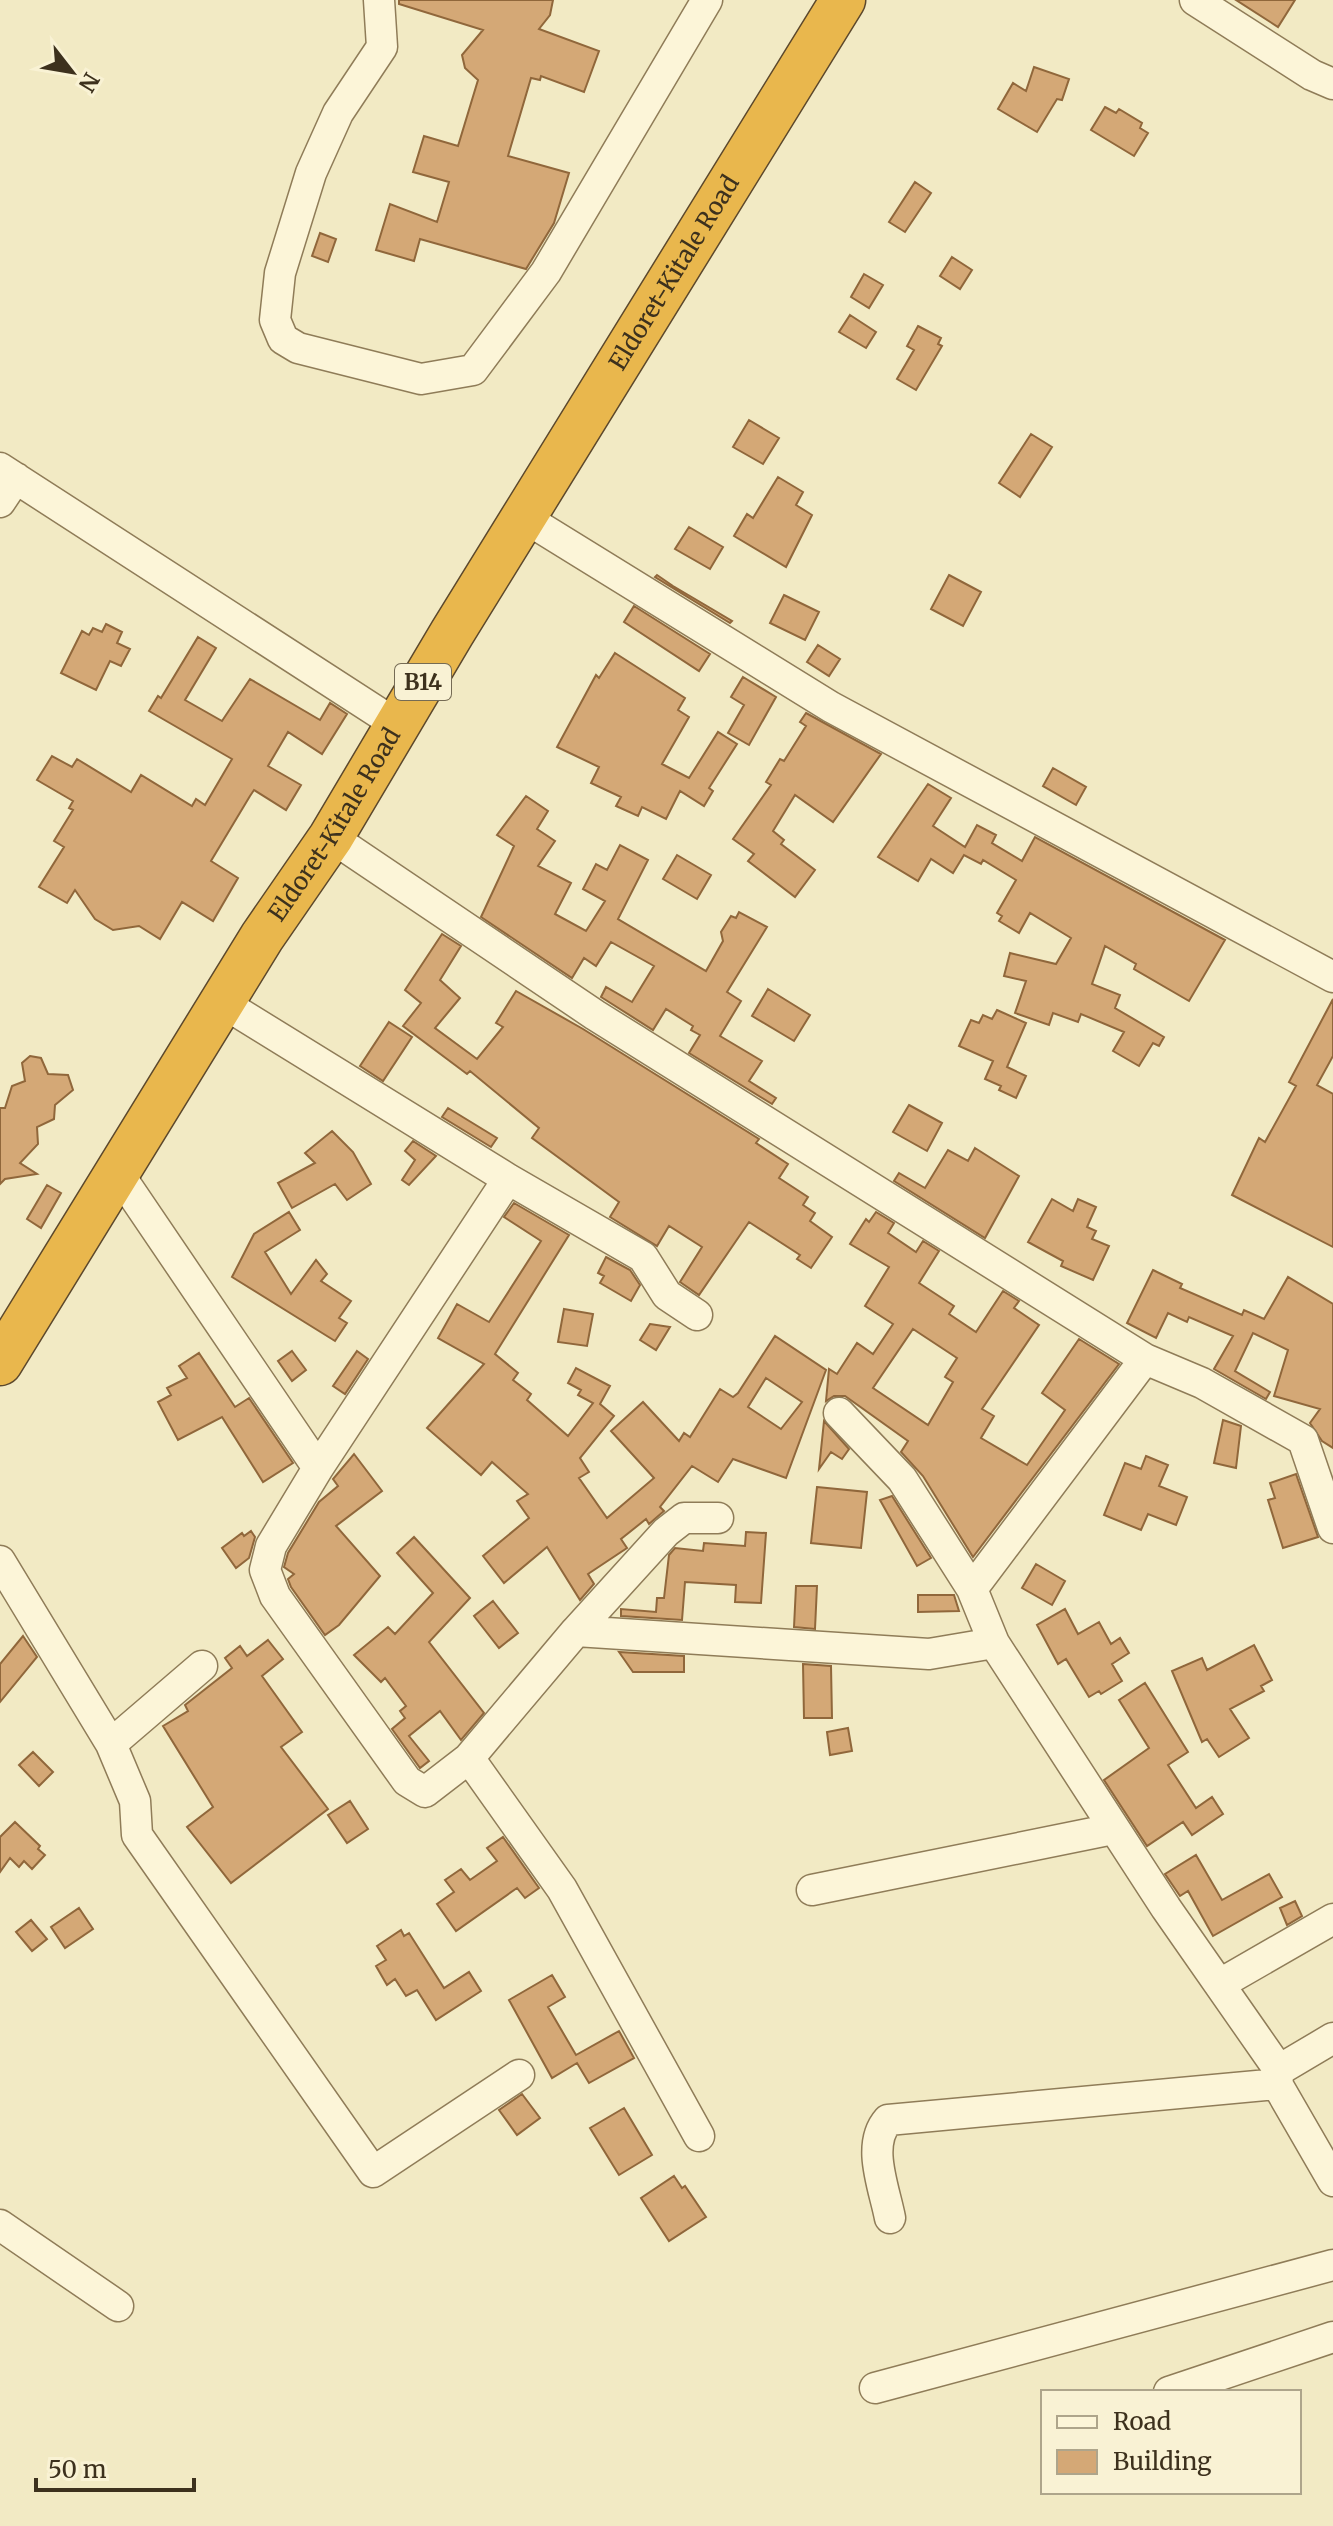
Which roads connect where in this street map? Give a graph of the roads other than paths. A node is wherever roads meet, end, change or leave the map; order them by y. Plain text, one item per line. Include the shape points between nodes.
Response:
1 (379, 0) edge
2 (707, 0) edge
3 (843, 0) edge
4 (1195, 0) edge
5 (1333, 84) edge
6 (5, 483) edge
7 (525, 518) junction
8 (399, 726) junction
9 (331, 837) junction
10 (1333, 977) edge
11 (223, 1003) junction
12 (118, 1173) junction
13 (508, 1179) junction
14 (697, 1315) dead end
15 (1145, 1359) junction
16 (0, 1363) edge
17 (839, 1413) dead end
18 (318, 1468) junction
19 (718, 1518) dead end
20 (1333, 1528) edge
21 (0, 1561) edge
22 (972, 1589) junction
23 (576, 1631) junction
24 (994, 1643) junction
25 (202, 1666) dead end
26 (111, 1744) junction
27 (469, 1758) junction
28 (1113, 1829) junction
29 (812, 1890) dead end
30 (1333, 1919) edge
31 (1220, 1984) junction
32 (1333, 2038) edge
33 (519, 2075) dead end
34 (1278, 2077) junction
35 (699, 2136) dead end
36 (1333, 2181) edge
37 (890, 2218) dead end
38 (0, 2225) edge
39 (1333, 2265) edge
40 (118, 2306) dead end
41 (1333, 2337) edge
42 (875, 2388) dead end
43 (1175, 2390) edge

1 - 2 street via 382,47 338,113 311,173 280,273 275,320 283,339 298,348 421,379 473,370 553,260
3 - 7 highway, Eldoret-Kitale Road / B14
4 - 5 street
6 - 8 street
7 - 8 highway, Eldoret-Kitale Road / B14
7 - 10 street via 831,707
8 - 9 highway, Eldoret-Kitale Road / B14
9 - 11 highway, Eldoret-Kitale Road / B14
9 - 15 street via 595,1015
11 - 12 highway, Eldoret-Kitale Road / B14
11 - 13 street
12 - 16 highway, Eldoret-Kitale Road / B14
12 - 18 street
13 - 14 street via 643,1257 667,1295
13 - 18 street
15 - 20 street via 1202,1383 1303,1440
15 - 22 street
17 - 22 street via 902,1479
18 - 27 street via 271,1546 265,1570 275,1596 407,1781 425,1792
19 - 23 street via 684,1518 666,1532
21 - 26 street
22 - 24 street
23 - 24 street via 929,1654
23 - 27 street
24 - 28 street
25 - 26 street
26 - 33 street via 135,1801 137,1835 373,2172
27 - 35 street via 562,1889
28 - 29 street
28 - 31 street
30 - 31 street
31 - 34 street
32 - 34 street
34 - 36 street
34 - 37 street via 888,2120 879,2130 876,2147
38 - 40 street
39 - 42 street
41 - 43 street

